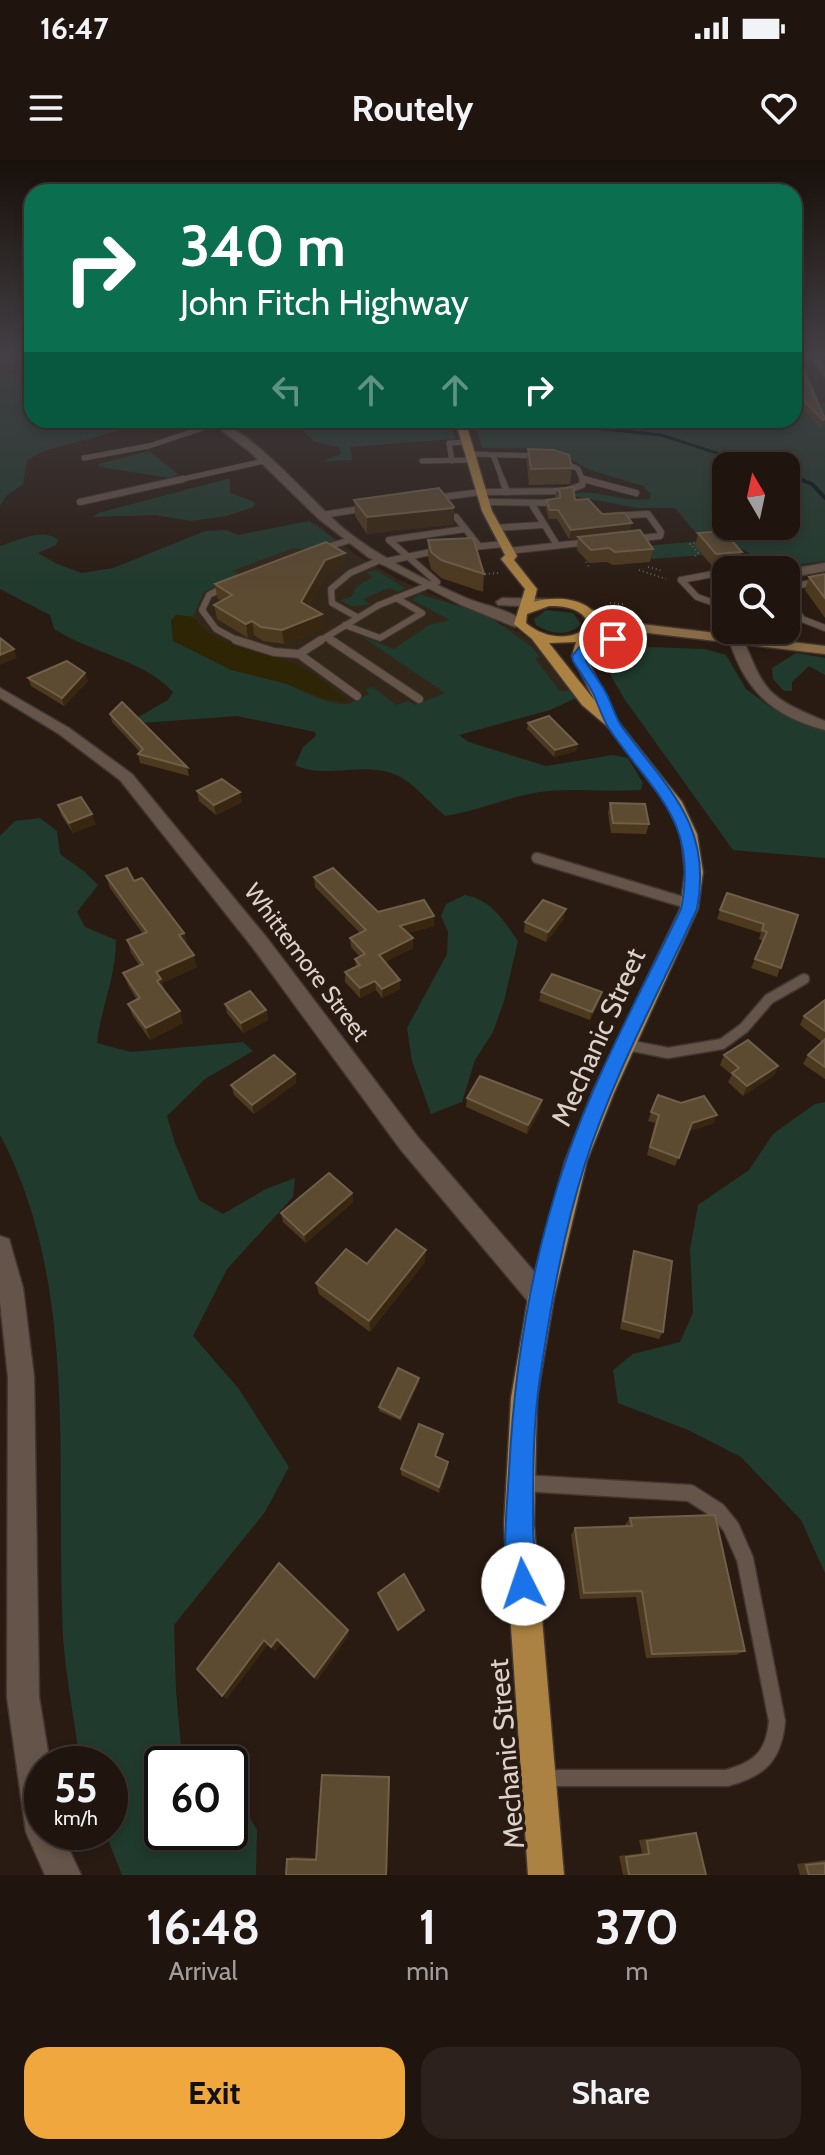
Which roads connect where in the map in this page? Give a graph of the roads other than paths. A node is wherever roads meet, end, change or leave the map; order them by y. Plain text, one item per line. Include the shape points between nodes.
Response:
1 (182, 434) edge
2 (236, 434) edge
3 (464, 434) edge
4 (466, 442) junction
5 (493, 455) junction
6 (471, 457) junction
7 (546, 457) edge
8 (84, 458) dead end
9 (554, 458) edge
10 (269, 460) junction
11 (422, 461) dead end
12 (452, 461) junction
13 (583, 479) junction
14 (507, 492) junction
15 (636, 493) dead end
16 (483, 497) junction
17 (441, 498) junction
18 (425, 500) edge
19 (80, 502) dead end
20 (531, 503) junction
21 (554, 503) edge
22 (446, 505) edge
23 (379, 506) edge
24 (322, 515) junction
25 (456, 517) edge
26 (603, 517) edge
27 (542, 525) junction
28 (494, 528) junction
29 (465, 529) junction
30 (624, 539) edge
31 (350, 540) junction
32 (596, 541) edge
33 (557, 545) junction
34 (479, 546) junction
35 (507, 550) junction
36 (307, 554) edge
37 (405, 555) junction
38 (382, 561) junction
39 (824, 571) edge
40 (800, 573) edge
41 (712, 574) edge
42 (239, 580) edge
43 (800, 587) edge
44 (434, 588) junction
45 (396, 598) junction
46 (712, 602) edge
47 (576, 606) junction
48 (524, 607) junction
49 (592, 614) junction
50 (800, 616) edge
51 (357, 617) junction
52 (345, 625) junction
53 (825, 628) edge
54 (712, 634) edge
55 (588, 636) junction
56 (712, 636) edge
57 (537, 637) junction
58 (628, 637) junction
59 (327, 638) junction
60 (736, 644) edge
61 (786, 644) edge
62 (825, 650) edge
63 (299, 654) junction
64 (579, 656) junction
65 (0, 692) edge
66 (357, 696) dead end
67 (419, 699) dead end
68 (613, 724) junction
69 (825, 726) edge
70 (537, 858) dead end
71 (690, 904) junction
72 (804, 979) dead end
73 (627, 1045) junction
74 (0, 1247) edge
75 (541, 1298) junction
76 (520, 1483) junction
77 (30, 1746) edge
78 (538, 1778) junction
79 (51, 1850) edge
80 (63, 1875) edge
81 (546, 1875) edge

1 - 8 lane
2 - 10 street
3 - 4 main road
4 - 6 main road
4 - 12 lane via 449,443
5 - 6 lane
5 - 7 lane
5 - 14 lane
6 - 12 lane
6 - 16 main road
9 - 13 lane via 578,469
10 - 19 lane
10 - 24 street
11 - 12 lane
13 - 14 lane via 582,485 566,491
13 - 15 lane
14 - 16 lane
16 - 17 lane
16 - 20 lane
16 - 28 main road
17 - 18 lane
17 - 22 lane
20 - 21 lane
20 - 27 lane
23 - 24 lane
24 - 31 street
25 - 29 lane
26 - 30 lane via 648,514 661,532
27 - 28 lane
27 - 33 lane
28 - 35 main road
29 - 34 lane
29 - 37 lane via 388,541
31 - 36 lane
31 - 38 street
32 - 33 lane
33 - 35 lane
34 - 35 lane
34 - 37 lane
35 - 47 main road via 552,592
35 - 48 main road via 507,559 532,592
37 - 38 lane
37 - 44 lane via 437,580
38 - 44 street
38 - 51 lane via 350,573 331,589 332,603
39 - 40 street
39 - 43 lane
41 - 46 lane via 681,580 697,597
42 - 63 lane via 206,598 202,610 207,622 246,645
44 - 45 lane
44 - 48 street
44 - 48 street via 499,612
45 - 51 lane
45 - 52 lane via 422,613 380,638
47 - 48 main road
47 - 49 main road
48 - 57 main road, Mechanic Street
49 - 54 main road via 629,627
49 - 55 main road via 596,622
50 - 53 lane
51 - 52 lane
52 - 59 lane
55 - 57 main road
55 - 58 main road
55 - 64 main road
56 - 58 main road
57 - 68 main road, Mechanic Street via 587,702
58 - 64 main road via 596,642
59 - 63 lane
59 - 67 lane
60 - 69 street via 758,688 782,707
61 - 62 main road
63 - 66 lane
64 - 68 main road, Mechanic Street
65 - 75 street, Whittemore Street via 126,777 260,943 409,1143
68 - 71 main road, Mechanic Street via 682,818 693,855
70 - 71 lane
71 - 73 main road, Mechanic Street
72 - 73 lane via 769,999 722,1044 668,1053
73 - 75 main road, Mechanic Street via 576,1161
74 - 77 street via 11,1288 21,1377 23,1697
75 - 76 main road, Mechanic Street via 524,1398
76 - 78 main road, Mechanic Street
76 - 78 lane via 690,1493 708,1499 723,1514 745,1559 777,1721 769,1756 753,1771 727,1778
78 - 81 main road, Mechanic Street
79 - 80 street

